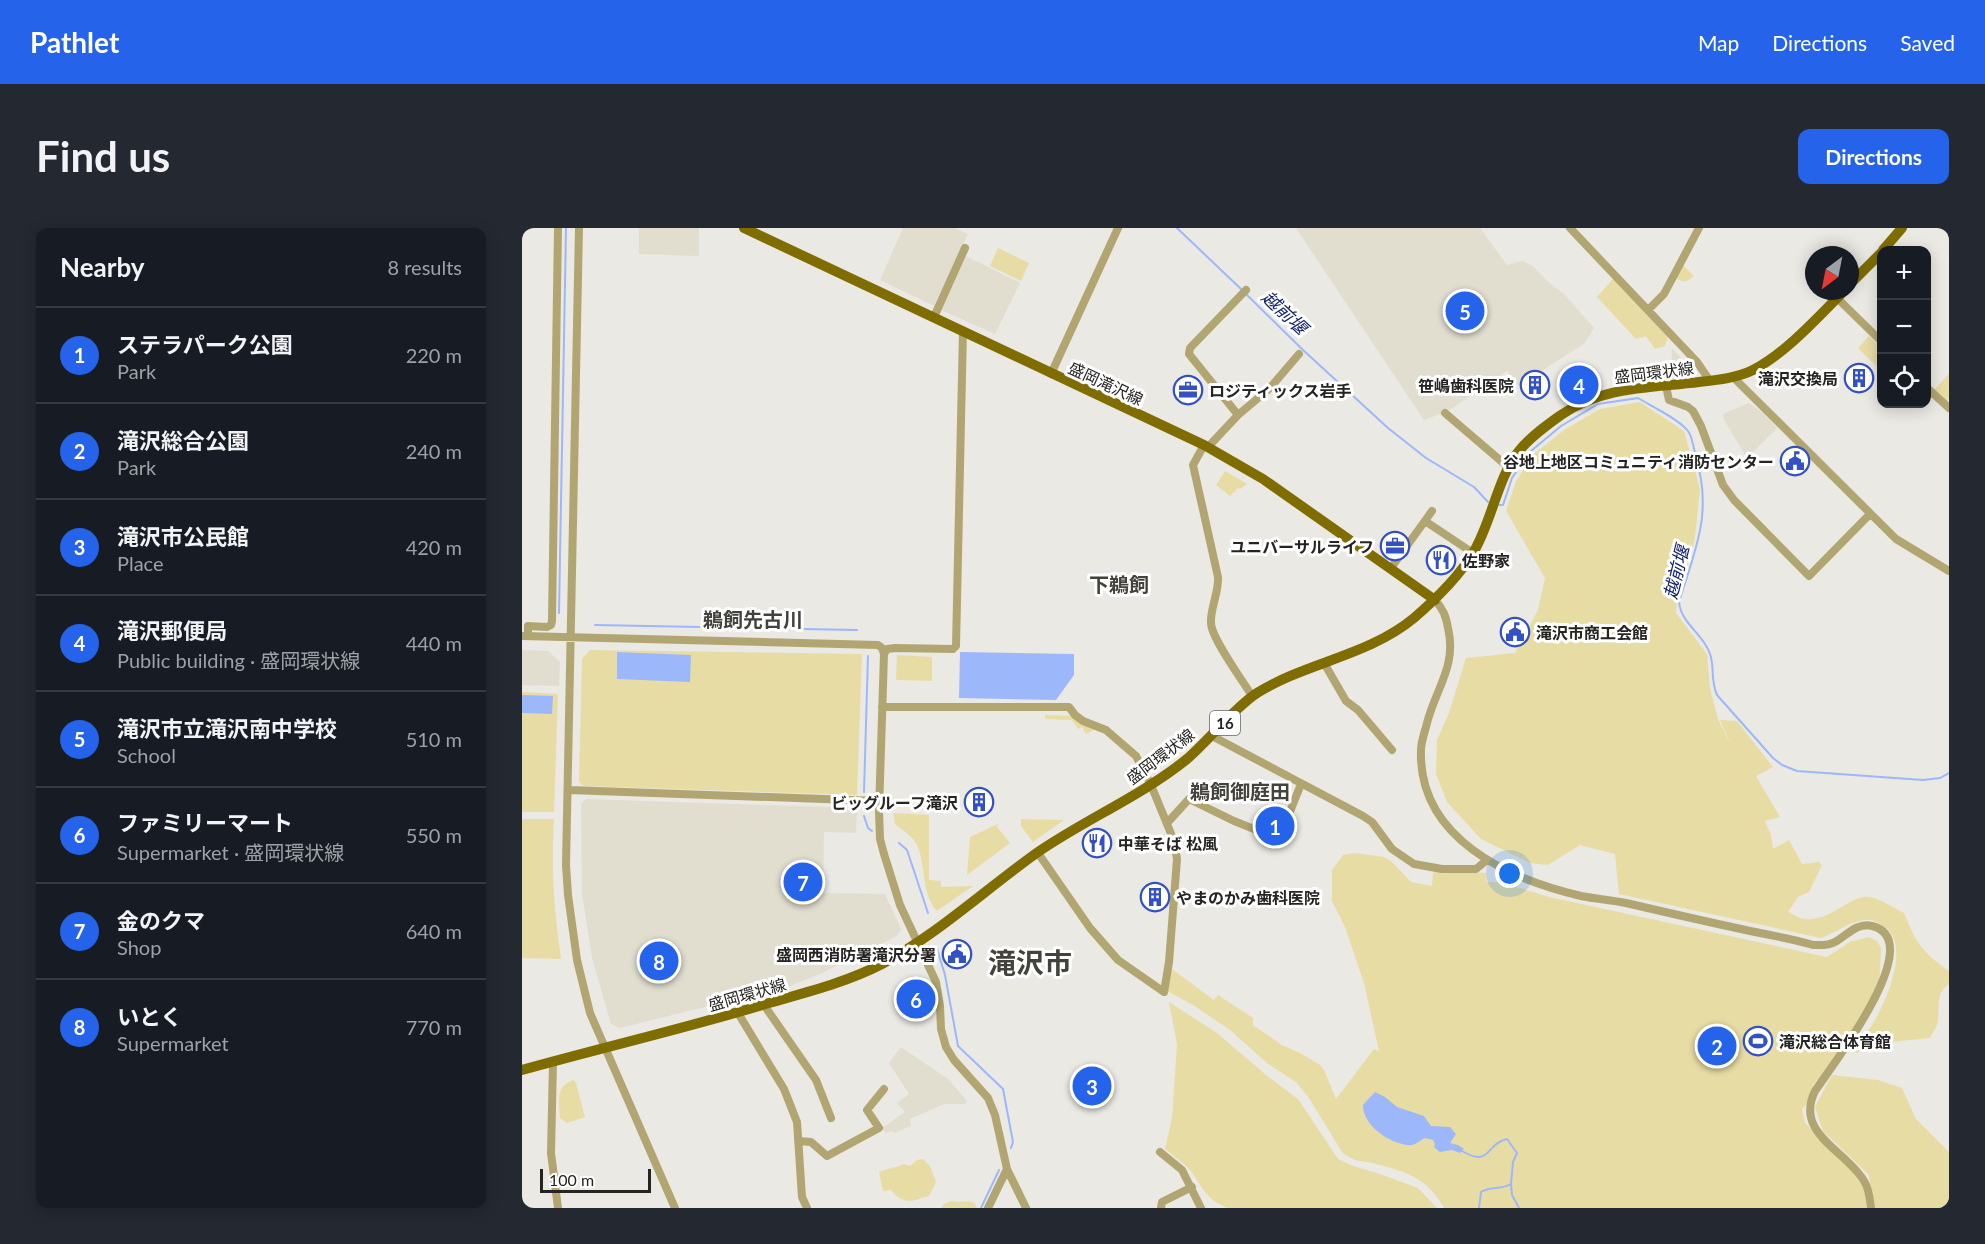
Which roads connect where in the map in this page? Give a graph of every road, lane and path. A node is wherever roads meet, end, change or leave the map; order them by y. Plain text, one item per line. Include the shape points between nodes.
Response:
1 (558, 228) edge
2 (579, 228) edge
3 (744, 228) edge
4 (1118, 228) edge
5 (1570, 228) edge
6 (1699, 228) edge
7 (1902, 228) edge
8 (1886, 246) edge
9 (965, 248) dead end
10 (1877, 256) edge
11 (1859, 275) edge
12 (1244, 292) dead end
13 (1835, 300) edge
14 (1844, 300) edge
15 (1648, 310) junction
16 (934, 317) junction
17 (963, 331) junction
18 (1877, 337) edge
19 (1299, 354) dead end
20 (1051, 374) junction
21 (1732, 377) junction
22 (1710, 381) junction
23 (1666, 386) junction
24 (1931, 392) edge
25 (1949, 408) edge
26 (1445, 413) dead end
27 (1238, 415) junction
28 (1206, 446) junction
29 (1508, 467) junction
30 (1432, 511) dead end
31 (1870, 514) junction
32 (1425, 521) junction
33 (1473, 553) junction
34 (1391, 568) junction
35 (1949, 571) edge
36 (1435, 600) junction
37 (525, 636) edge
38 (571, 638) junction
39 (884, 654) junction
40 (1324, 663) junction
41 (1252, 696) junction
42 (882, 707) junction
43 (1212, 736) junction
44 (1392, 750) dead end
45 (1302, 784) junction
46 (1151, 785) junction
47 (569, 790) junction
48 (879, 801) junction
49 (1168, 822) junction
50 (1038, 852) junction
51 (1487, 860) junction
52 (917, 942) junction
53 (764, 1005) junction
54 (738, 1013) junction
55 (606, 1048) junction
56 (553, 1062) junction
57 (522, 1070) edge
58 (884, 1089) dead end
59 (831, 1118) dead end
60 (799, 1141) junction
61 (1160, 1152) dead end
62 (1008, 1169) junction
63 (1192, 1187) junction
64 (558, 1208) edge
65 (675, 1208) edge
66 (807, 1208) edge
67 (988, 1208) edge
68 (1026, 1208) edge
69 (1161, 1208) edge
70 (1201, 1208) edge
71 (1871, 1208) edge

1 - 37 street via 552,621 547,627 528,626
2 - 38 street
3 - 16 main road, 盛岡滝沢線
4 - 20 street
5 - 15 street
6 - 15 street via 1664,294
7 - 8 main road
9 - 16 street
10 - 11 main road
12 - 27 street via 1190,348 1189,354
13 - 21 main road, 盛岡環状線 / 16 via 1775,356
14 - 18 street
15 - 22 street
16 - 17 main road, 盛岡滝沢線
17 - 20 main road, 盛岡滝沢線
17 - 39 street via 956,646 895,648
19 - 27 street via 1270,388
20 - 28 main road, 盛岡滝沢線
21 - 22 main road, 盛岡環状線 / 16
21 - 31 street
22 - 23 main road, 盛岡環状線 / 16
23 - 29 main road, 盛岡環状線 / 16 via 1602,394 1577,405 1527,442
23 - 31 street via 1669,400 1693,411 1723,485 1734,500 1809,576
24 - 25 street
26 - 29 street
27 - 28 street
28 - 34 main road, 盛岡滝沢線 via 1263,479
28 - 41 street via 1193,465 1219,586 1210,624
29 - 33 main road, 盛岡環状線 / 16
30 - 32 street
31 - 35 street via 1896,538
32 - 33 street
32 - 34 street
33 - 36 main road, 盛岡環状線 / 16
34 - 36 main road, 盛岡滝沢線
36 - 40 main road, 盛岡環状線 / 16 via 1392,634
36 - 51 street via 1444,610 1452,652 1421,748 1423,776 1432,805 1442,819 1471,850
37 - 38 street
38 - 39 street via 878,645
38 - 47 street
39 - 42 street
40 - 41 main road, 盛岡環状線 / 16 via 1296,672
40 - 44 street via 1346,701
41 - 43 main road, 盛岡環状線 / 16
42 - 46 street via 1069,707 1074,715 1123,743 1136,756
42 - 48 street
43 - 45 street
43 - 46 main road, 盛岡環状線 / 16
45 - 49 street via 1279,838 1189,799
45 - 51 street via 1368,819 1392,849 1414,864 1476,869
46 - 49 street
46 - 50 main road, 盛岡環状線 / 16
47 - 48 street
47 - 55 street via 566,865 577,960 590,1013
48 - 52 street via 884,854
49 - 50 street via 1177,859 1164,992 1118,960 1090,928
50 - 52 main road, 盛岡環状線 / 16
51 - 71 street via 1522,878 1581,896 1813,945 1824,946 1866,925 1882,931 1891,951 1888,971 1815,1091 1809,1108 1811,1122 1821,1136 1865,1182
52 - 53 main road, 盛岡環状線 / 16 via 854,976
52 - 62 street via 936,982 946,1047 988,1098
53 - 54 main road, 盛岡環状線 / 16
53 - 59 street via 816,1080
54 - 55 main road, 盛岡環状線 / 16
54 - 60 street via 784,1089 797,1122
55 - 56 main road, 盛岡環状線 / 16
55 - 65 street
56 - 57 main road, 盛岡環状線 / 16
56 - 64 street via 551,1153
58 - 60 street via 867,1110 879,1128 827,1156 811,1142
60 - 66 street via 802,1197
61 - 63 street via 1182,1170
62 - 67 street
62 - 68 street
63 - 69 street via 1162,1202
63 - 70 street

